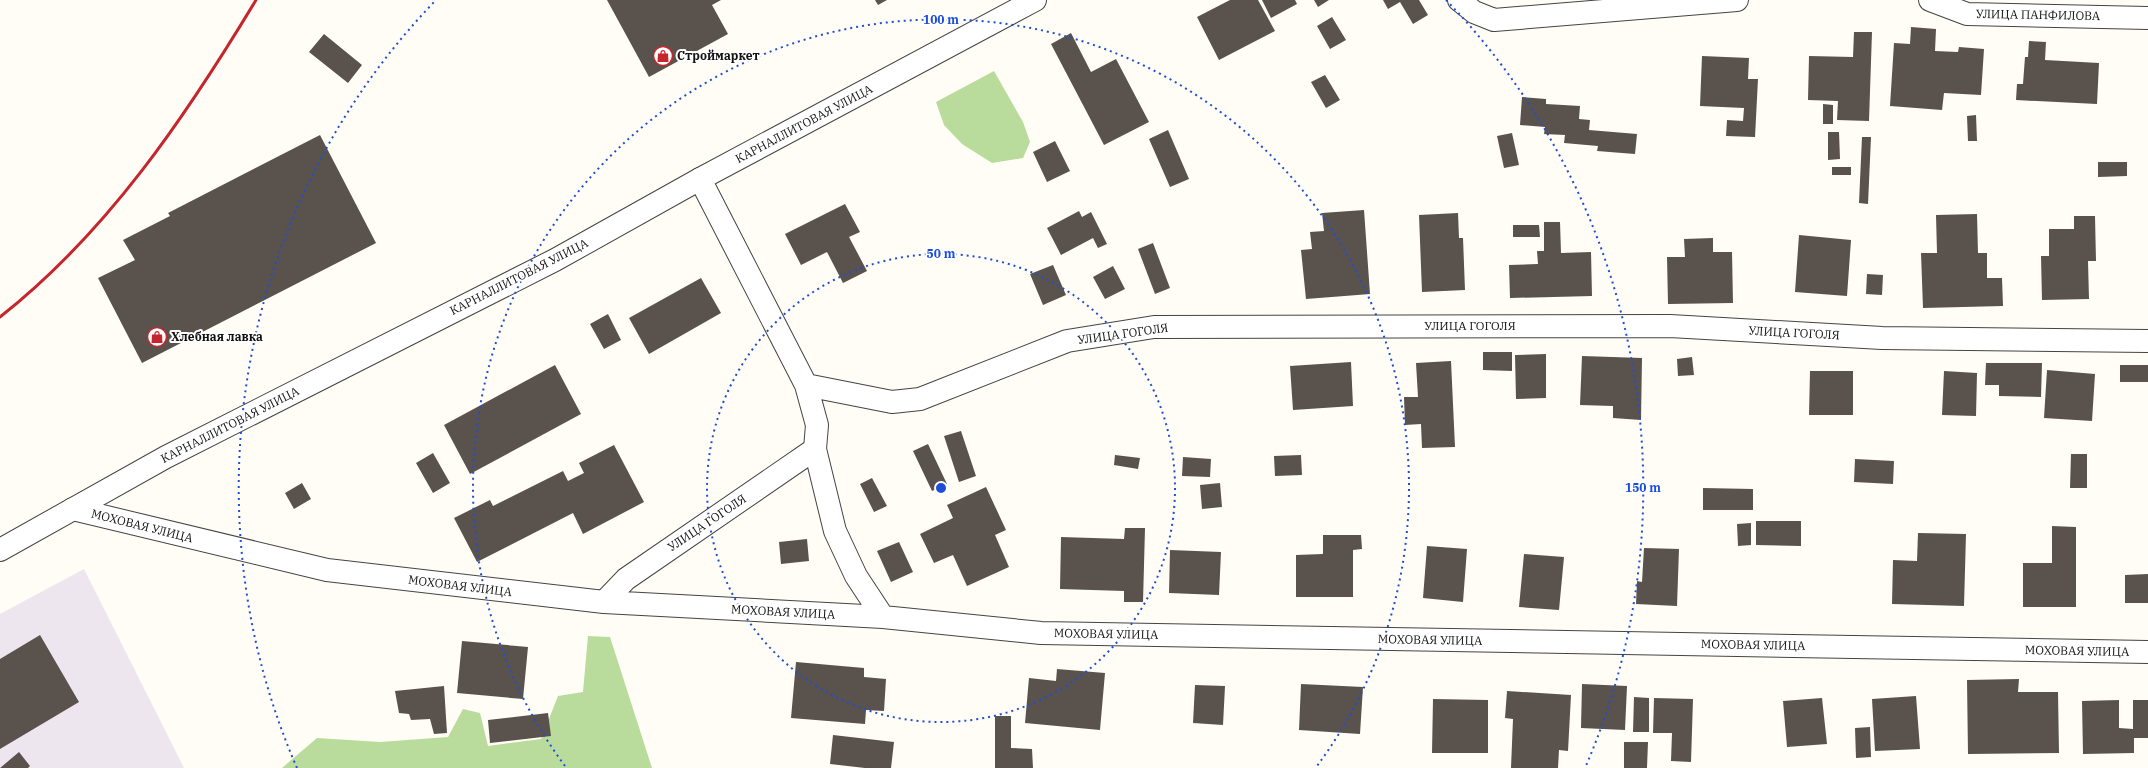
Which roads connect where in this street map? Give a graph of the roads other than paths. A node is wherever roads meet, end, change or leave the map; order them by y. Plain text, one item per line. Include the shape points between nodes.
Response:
1 (1035, 0) edge
2 (1460, 0) edge
3 (1737, 0) edge
4 (1930, 0) edge
5 (2148, 18) edge
6 (700, 179) junction
7 (2148, 341) edge
8 (806, 385) junction
9 (815, 449) junction
10 (73, 509) junction
11 (0, 550) edge
12 (604, 602) junction
13 (883, 617) junction
14 (2148, 652) edge

1 - 6 street, КАРНАЛЛИТОВАЯ УЛИЦА
2 - 3 street via 1474,12 1494,20
4 - 5 street, УЛИЦА ПАНФИЛОВА via 1967,14
6 - 8 street
6 - 10 street, КАРНАЛЛИТОВАЯ УЛИЦА via 554,260 166,457
7 - 8 street, УЛИЦА ГОГОЛЯ via 1882,338 1670,326 1154,327 1067,341 920,399 892,402
8 - 9 street via 818,425
9 - 12 street, УЛИЦА ГОГОЛЯ via 626,578
9 - 13 street via 835,531 856,576
10 - 11 street, КАРНАЛЛИТОВАЯ УЛИЦА
10 - 12 street, МОХОВАЯ УЛИЦА via 326,570
12 - 13 street, МОХОВАЯ УЛИЦА
13 - 14 street, МОХОВАЯ УЛИЦА via 1041,633

